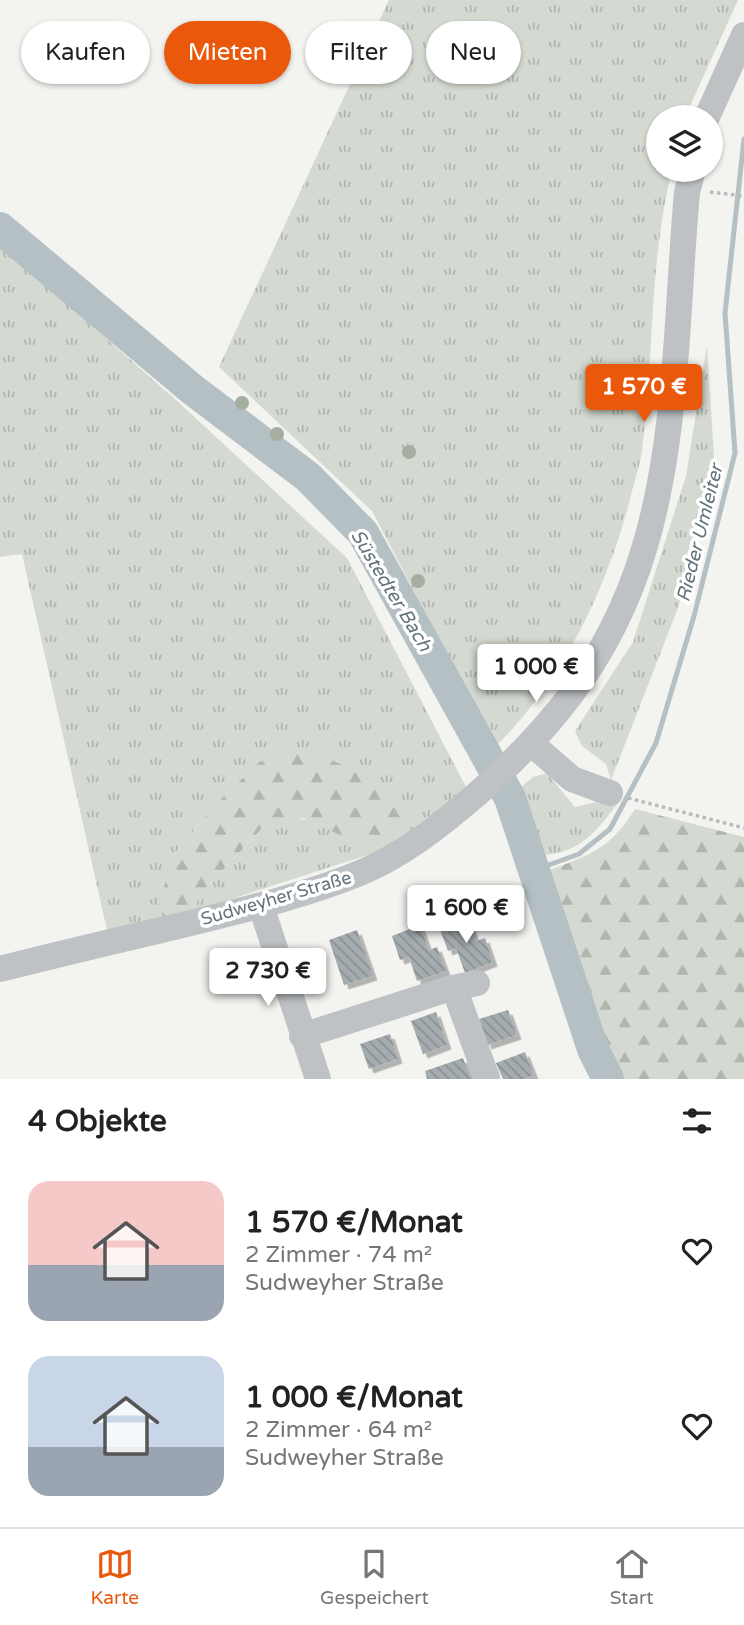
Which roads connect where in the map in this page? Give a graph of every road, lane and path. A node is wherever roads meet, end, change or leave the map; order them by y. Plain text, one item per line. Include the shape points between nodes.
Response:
1 (744, 35) edge
2 (712, 105) edge
3 (690, 182) edge
4 (718, 192) dead end
5 (744, 196) edge
6 (528, 749) junction
7 (610, 793) dead end
8 (647, 803) dead end
9 (744, 828) edge
10 (261, 906) junction
11 (0, 967) edge
12 (302, 1036) junction
13 (487, 1078) edge
14 (318, 1079) edge

1 - 2 street
3 - 6 street, Sudweyher Straße via 666,448 643,551 605,644 558,716
4 - 5 path
6 - 7 street via 572,779
6 - 10 street, Sudweyher Straße via 454,814 385,862
8 - 9 path
10 - 11 street, Sudweyher Straße
10 - 12 street
12 - 13 street via 465,985
12 - 14 street

